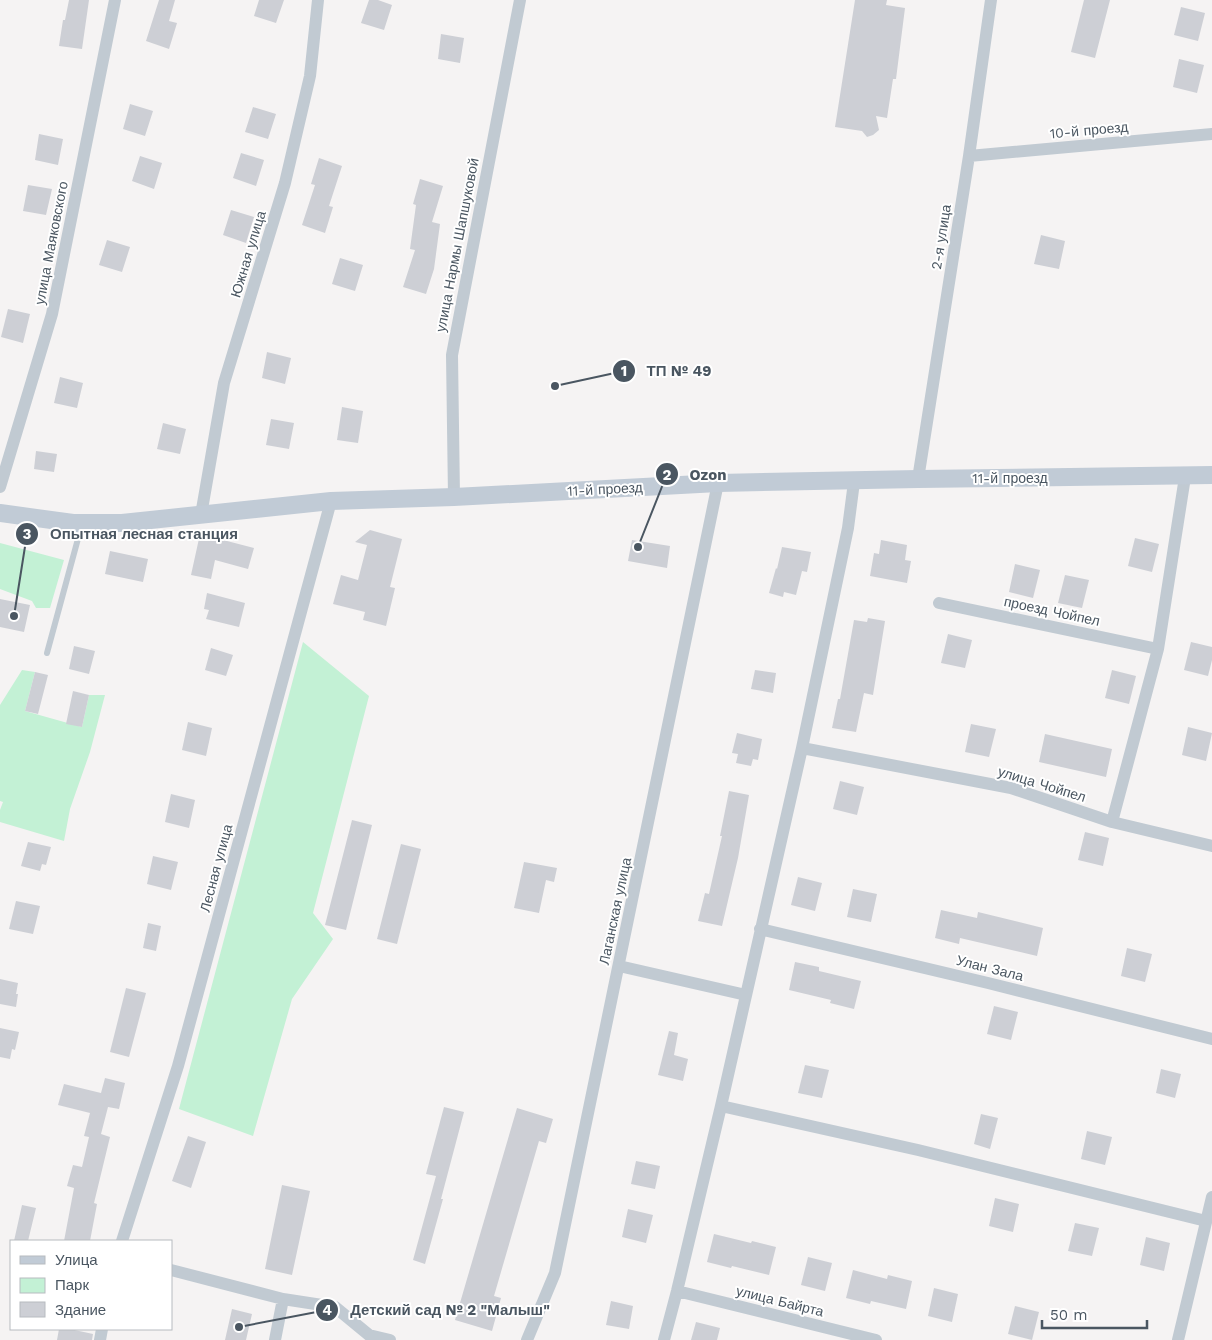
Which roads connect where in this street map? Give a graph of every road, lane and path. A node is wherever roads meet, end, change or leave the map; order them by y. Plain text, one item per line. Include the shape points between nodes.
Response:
1 (115, 0) edge
2 (318, 0) edge
3 (520, 0) edge
4 (991, 0) edge
5 (1212, 134) edge
6 (969, 156) junction
7 (1212, 475) edge
8 (1185, 477) junction
9 (918, 479) junction
10 (854, 482) junction
11 (718, 483) junction
12 (0, 487) edge
13 (454, 498) junction
14 (331, 501) junction
15 (0, 513) edge
16 (201, 515) junction
17 (82, 523) junction
18 (939, 603) dead end
19 (1158, 649) junction
20 (47, 653) dead end
21 (802, 748) junction
22 (1112, 822) junction
23 (1212, 846) edge
24 (760, 929) junction
25 (619, 966) junction
26 (746, 995) junction
27 (1212, 1039) edge
28 (721, 1106) junction
29 (1212, 1197) edge
30 (1206, 1220) junction
31 (122, 1240) edge
32 (172, 1270) edge
33 (677, 1291) junction
34 (283, 1299) junction
35 (275, 1340) edge
36 (390, 1340) edge
37 (527, 1340) edge
38 (664, 1340) edge
39 (876, 1340) edge
40 (1178, 1340) edge

1 - 12 street, улица Маяковского via 52,314
2 - 16 street, Южная улица via 306,94 285,183 224,383
3 - 13 street, улица Нармы Шапшуковой via 452,355
4 - 6 street, 2-я улица
5 - 6 street, 10-й проезд
6 - 9 street, 2-я улица
7 - 8 street, 11-й проезд
8 - 9 street, 11-й проезд
8 - 19 street
9 - 10 street, 11-й проезд
10 - 11 street, 11-й проезд
10 - 21 street via 848,528
11 - 13 street, 11-й проезд
11 - 25 street, Лаганская улица
13 - 14 street, 11-й проезд
14 - 16 street, 11-й проезд
14 - 31 street, Лесная улица via 178,1066
15 - 17 street, 11-й проезд
16 - 17 street, 11-й проезд via 122,523
17 - 20 lane
18 - 19 street, проезд Чойпел
19 - 22 street
21 - 22 street, улица Чойпел via 1011,788
21 - 24 street
22 - 23 street, улица Чойпел
24 - 26 street
24 - 27 street, Улан Зала
25 - 26 street
25 - 37 street, Лаганская улица via 555,1273
26 - 28 street
28 - 30 street
28 - 33 street
29 - 30 street
30 - 40 street
32 - 34 street
33 - 38 street
33 - 39 street, улица Байрта
34 - 35 street
34 - 36 street via 335,1307 369,1335

